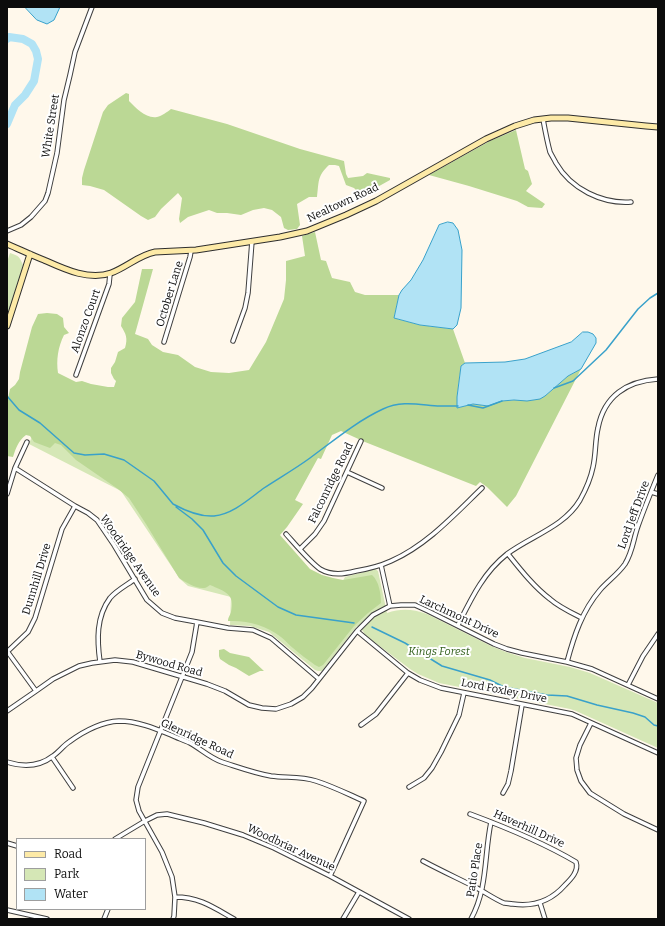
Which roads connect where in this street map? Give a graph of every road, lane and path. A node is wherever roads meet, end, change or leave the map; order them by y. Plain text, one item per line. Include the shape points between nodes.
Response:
1 (92, 7) edge
2 (543, 119) junction
3 (658, 127) edge
4 (631, 202) dead end
5 (7, 231) edge
6 (252, 241) junction
7 (7, 244) edge
8 (191, 251) junction
9 (30, 254) junction
10 (110, 274) junction
11 (7, 326) edge
12 (233, 341) dead end
13 (164, 342) dead end
14 (76, 375) dead end
15 (658, 379) edge
16 (361, 441) dead end
17 (26, 442) dead end
18 (15, 468) junction
19 (347, 472) junction
20 (658, 475) edge
21 (382, 488) dead end
22 (482, 488) dead end
23 (651, 492) junction
24 (7, 494) edge
25 (658, 494) edge
26 (75, 506) junction
27 (286, 534) dead end
28 (300, 549) junction
29 (508, 554) junction
30 (381, 565) junction
31 (135, 579) junction
32 (390, 606) junction
33 (582, 618) junction
34 (197, 622) junction
35 (458, 625) junction
36 (357, 631) junction
37 (658, 634) edge
38 (8, 651) edge
39 (100, 662) junction
40 (567, 662) junction
41 (408, 673) junction
42 (182, 677) junction
43 (319, 679) junction
44 (628, 685) junction
45 (36, 690) junction
46 (464, 693) junction
47 (658, 699) edge
48 (240, 700) joint
49 (522, 705) junction
50 (7, 712) edge
51 (591, 723) junction
52 (361, 725) dead end
53 (160, 730) junction
54 (658, 754) edge
55 (52, 757) junction
56 (7, 762) edge
57 (409, 787) dead end
58 (73, 788) dead end
59 (503, 793) dead end
60 (470, 814) dead end
61 (145, 821) junction
62 (491, 822) junction
63 (658, 830) edge
64 (117, 838) edge
65 (423, 861) dead end
66 (330, 876) junction
67 (482, 891) junction
68 (359, 892) junction
69 (175, 897) junction
70 (540, 903) junction
71 (7, 910) edge
72 (47, 919) edge
73 (173, 919) edge
74 (234, 919) edge
75 (343, 919) edge
76 (409, 919) edge
77 (471, 919) edge
78 (545, 919) edge

1 - 5 street, White Street via 75,52 64,100 57,153 45,201 31,217
2 - 3 street, Nealtown Road via 574,118
2 - 4 street via 551,153 568,179 588,193 609,200
2 - 6 street, Nealtown Road via 515,126 486,139 376,201 320,226 308,231
6 - 8 street, Nealtown Road
6 - 12 street via 248,293
7 - 9 street, Nealtown Road
8 - 10 street, Nealtown Road via 150,253
8 - 13 street, October Lane
9 - 10 street, Nealtown Road via 81,274
9 - 11 street
10 - 14 street, Alonzo Court via 109,284
15 - 29 street via 648,379 621,389 607,403 598,427 593,468 580,501 558,523
16 - 19 street, Falconridge Road
17 - 18 street
18 - 24 street
18 - 26 street, Woodridge Avenue
19 - 21 street
19 - 28 street, Falconridge Road via 320,527
20 - 23 street, Lord Jeff Drive
22 - 30 street via 419,545
23 - 25 street
23 - 33 street, Lord Jeff Drive via 635,533 632,551 625,564 591,602
26 - 31 street, Woodridge Avenue via 97,520
26 - 38 street, Dunnhill Drive via 62,529 35,618 28,632
27 - 28 street
28 - 30 street via 321,570 330,573 339,574
29 - 33 street via 549,598
29 - 35 street via 497,562 480,583
30 - 32 street
31 - 34 street, Woodridge Avenue via 147,600 162,613
31 - 39 street via 110,598 100,618
32 - 35 street, Larchmont Drive via 415,605
32 - 36 street, Larchmont Drive via 373,615
33 - 40 street, Lord Jeff Drive
34 - 42 street via 192,652
34 - 43 street, Woodridge Avenue via 253,630 265,635
35 - 40 street, Larchmont Drive via 507,649
36 - 41 street, Lord Foxley Drive
36 - 43 street, Larchmont Drive
37 - 44 street
38 - 45 street
39 - 42 street, Bywood Road via 133,662
39 - 45 street, Bywood Road via 79,666
40 - 44 street, Larchmont Drive via 592,669
41 - 46 street, Lord Foxley Drive via 441,688
41 - 52 street via 376,714
42 - 48 street, Bywood Road via 225,691
42 - 53 street
43 - 48 street, Larchmont Drive via 303,697 276,708 262,708
44 - 47 street, Larchmont Drive
45 - 50 street, Bywood Road
46 - 49 street, Lord Foxley Drive
46 - 57 street via 459,715 432,768 424,778
49 - 51 street, Lord Foxley Drive via 572,714
49 - 59 street via 511,771
51 - 54 street, Lord Foxley Drive
51 - 63 street via 576,758 581,781 590,793 624,814
53 - 55 street, Glenridge Road via 130,721 100,724 69,742
53 - 61 street via 138,787 136,800
53 - 66 street, Glenridge Road via 190,743 219,761 257,773 316,781 364,801
55 - 56 street, Glenridge Road via 27,766
55 - 58 street
60 - 62 street, Haverhill Drive
61 - 64 street, Woodbriar Avenue
61 - 66 street, Woodbriar Avenue via 157,815 167,814 243,835
61 - 69 street via 172,877
62 - 67 street, Patio Place
62 - 70 street, Haverhill Drive via 576,862 576,872 565,886 557,894
65 - 67 street
66 - 68 street, Woodbriar Avenue
67 - 70 street via 504,903
67 - 77 street, Patio Place
68 - 75 street
68 - 76 street, Woodbriar Avenue
69 - 73 street
69 - 74 street via 195,899
70 - 78 street
71 - 72 street

